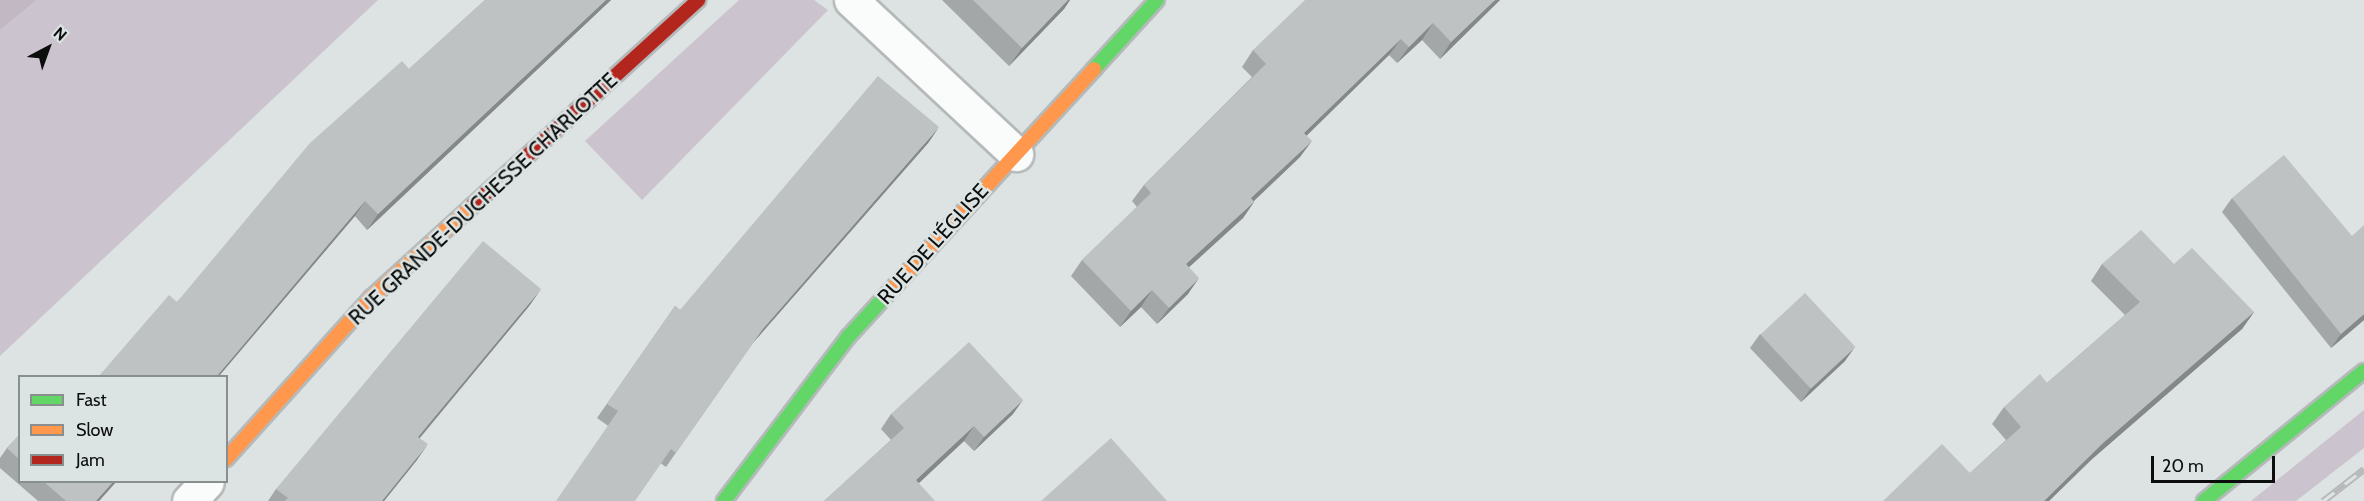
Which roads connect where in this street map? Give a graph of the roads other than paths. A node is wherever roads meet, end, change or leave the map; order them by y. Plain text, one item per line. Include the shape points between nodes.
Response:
1 (698, 0) edge
2 (851, 0) edge
3 (1157, 0) edge
4 (1016, 154) junction
5 (2364, 371) edge
6 (228, 457) edge
7 (206, 483) edge
8 (189, 501) edge
9 (724, 501) edge
10 (2204, 501) edge

1 - 6 street, RUE GRANDE-DUCHESSE CHARLOTTE via 372,297
2 - 4 street
3 - 4 street, RUE DE L'ÉGLISE
4 - 9 street, RUE DE L'ÉGLISE via 848,337
5 - 10 street
7 - 8 street

